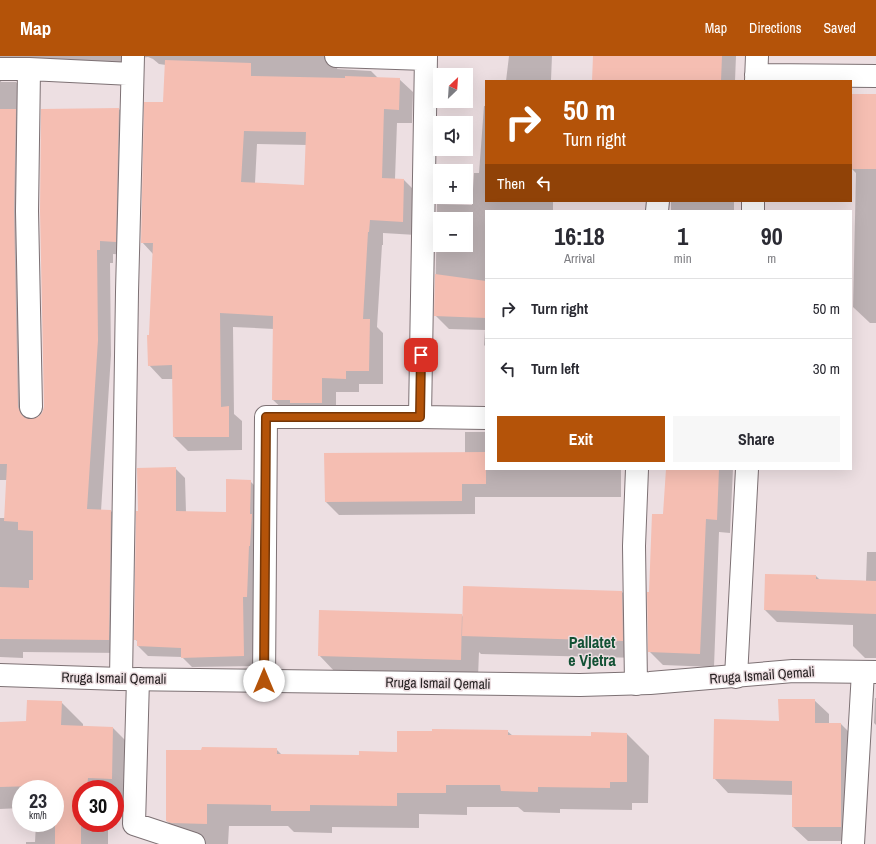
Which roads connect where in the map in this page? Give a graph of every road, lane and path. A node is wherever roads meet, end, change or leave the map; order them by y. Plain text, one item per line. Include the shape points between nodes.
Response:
1 (336, 56) edge
2 (426, 58) edge
3 (133, 65) edge
4 (0, 69) edge
5 (29, 69) junction
6 (756, 71) edge
7 (876, 76) edge
8 (31, 407) dead end
9 (420, 417) junction
10 (485, 418) edge
11 (637, 470) edge
12 (747, 470) edge
13 (869, 672) edge
14 (0, 675) edge
15 (736, 677) junction
16 (130, 679) junction
17 (264, 681) junction
18 (636, 684) junction
19 (194, 844) edge
20 (853, 844) edge

1 - 2 street
2 - 9 street
3 - 5 street
3 - 16 street via 127,292
4 - 5 street
5 - 8 street via 27,211
6 - 7 street
9 - 10 street
9 - 17 street via 266,417
11 - 18 street via 634,546
12 - 15 street
13 - 15 street, Rruga Ismail Qemali via 793,671
13 - 20 street
14 - 16 street, Rruga Ismail Qemali
15 - 18 street, Rruga Ismail Qemali
16 - 17 street, Rruga Ismail Qemali
16 - 19 street via 134,824
17 - 18 street, Rruga Ismail Qemali

